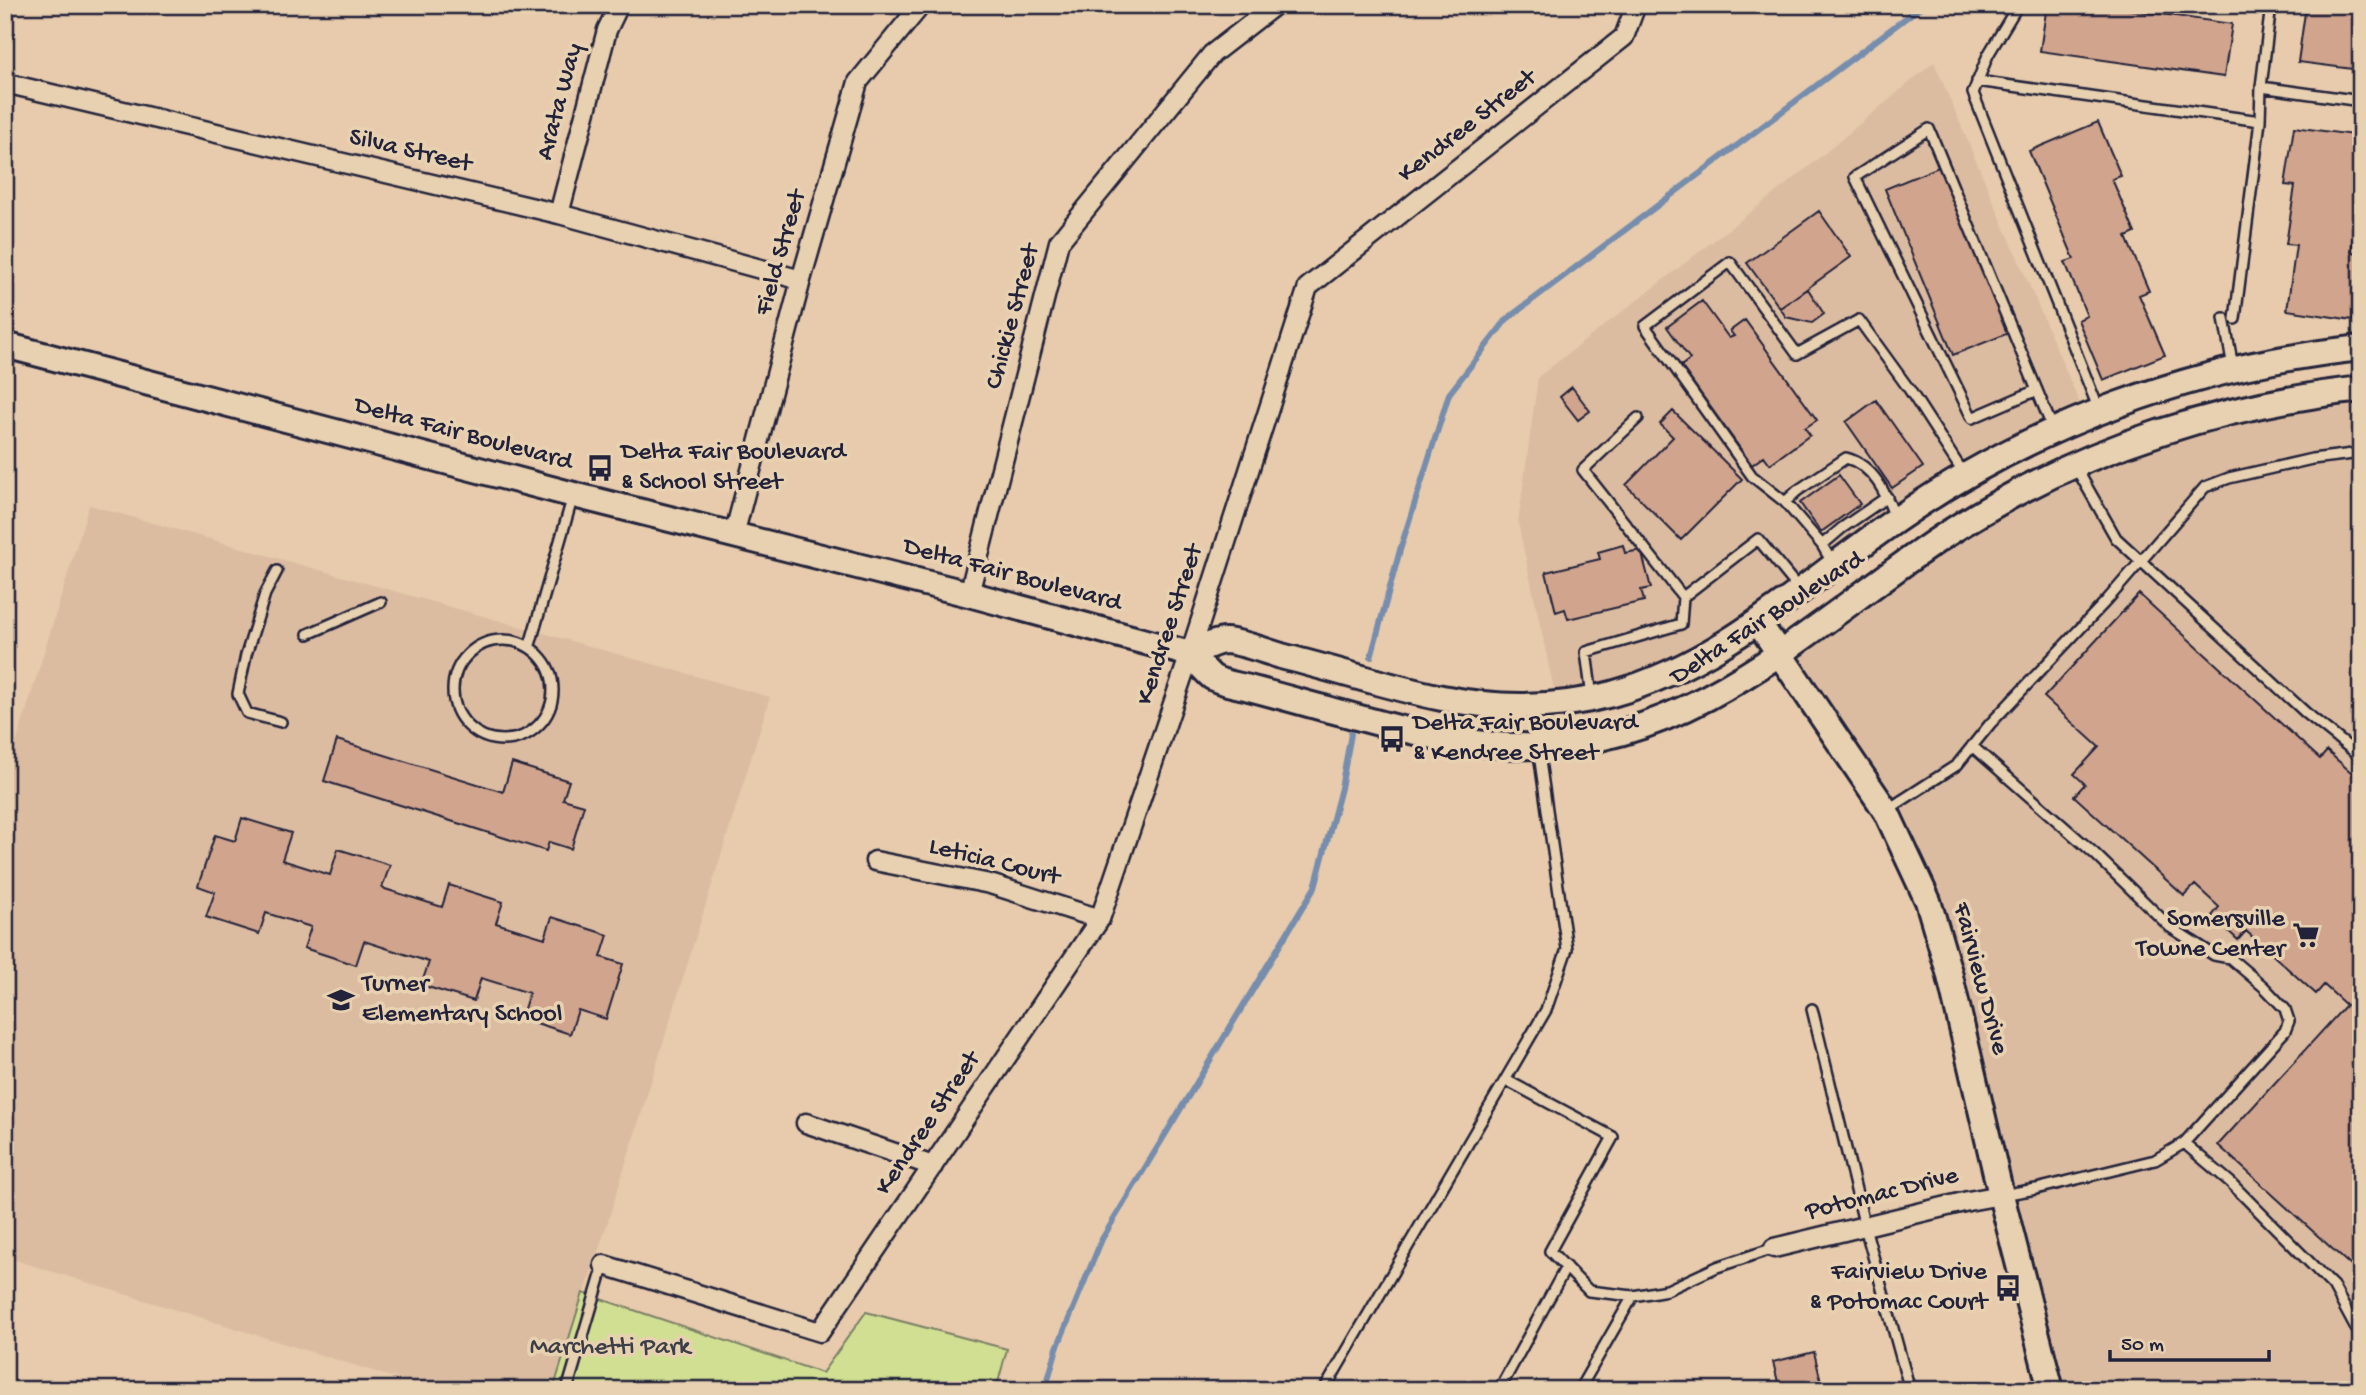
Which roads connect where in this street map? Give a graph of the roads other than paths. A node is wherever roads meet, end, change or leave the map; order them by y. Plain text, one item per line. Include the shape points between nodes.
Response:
1 (619, 5) edge
2 (921, 5) edge
3 (1275, 5) edge
4 (1636, 5) edge
5 (2018, 5) edge
6 (2271, 5) edge
7 (1978, 81) junction
8 (5, 83) edge
9 (2261, 87) junction
10 (2361, 101) edge
11 (2260, 121) junction
12 (559, 215) junction
13 (801, 280) junction
14 (2224, 318) dead end
15 (2235, 319) dead end
16 (2361, 348) edge
17 (6, 349) edge
18 (2234, 369) junction
19 (2361, 389) edge
20 (2037, 390) junction
21 (2099, 412) junction
22 (1638, 418) dead end
23 (2054, 430) junction
24 (2361, 453) edge
25 (2074, 465) junction
26 (1965, 476) junction
27 (574, 495) junction
28 (1887, 497) junction
29 (1785, 502) junction
30 (1895, 520) junction
31 (734, 535) junction
32 (1828, 555) junction
33 (2139, 560) junction
34 (277, 571) dead end
35 (1800, 590) junction
36 (969, 594) junction
37 (1682, 597) junction
38 (381, 602) dead end
39 (1758, 622) junction
40 (309, 634) dead end
41 (530, 645) junction
42 (1780, 653) junction
43 (1190, 654) junction
44 (1592, 699) junction
45 (281, 722) dead end
46 (1538, 746) junction
47 (1972, 746) junction
48 (2361, 757) edge
49 (1886, 811) junction
50 (875, 861) dead end
51 (1100, 919) junction
52 (1812, 1009) dead end
53 (1506, 1080) junction
54 (806, 1123) dead end
55 (2184, 1143) junction
56 (933, 1166) junction
57 (2001, 1195) junction
58 (1865, 1227) junction
59 (1774, 1248) joint
60 (604, 1265) joint
61 (1566, 1267) junction
62 (1633, 1296) junction
63 (2361, 1334) edge
64 (566, 1390) edge
65 (1324, 1390) edge
66 (1499, 1390) edge
67 (1579, 1390) edge
68 (1910, 1390) edge
69 (2051, 1390) edge

1 - 12 street, Arata Way via 607,30
2 - 13 street, Field Street via 859,82
3 - 36 street, Chickie Street via 1212,54 1059,242
4 - 43 street, Kendree Street via 1624,37 1308,287
5 - 7 lane
6 - 9 lane
7 - 11 lane
7 - 21 lane via 1973,93
8 - 12 street, Silva Street
9 - 10 lane
9 - 11 lane
11 - 15 lane
12 - 13 street, Silva Street
13 - 31 street, Field Street
14 - 18 lane
16 - 18 main road, Delta Fair Boulevard
17 - 27 main road, Delta Fair Boulevard
18 - 21 main road, Delta Fair Boulevard
19 - 25 main road, Delta Fair Boulevard via 2209,417
20 - 20 lane via 1970,228 1929,129 1855,177 1972,418
20 - 23 lane
21 - 23 main road, Delta Fair Boulevard
22 - 37 lane via 1583,470
23 - 26 main road, Delta Fair Boulevard
24 - 33 lane via 2312,459 2205,487
25 - 33 lane via 2116,538
25 - 42 main road, Delta Fair Boulevard via 2002,500 1949,533
26 - 29 lane via 1859,320 1797,354 1730,262 1646,326 1752,476
26 - 30 main road, Delta Fair Boulevard
27 - 31 main road, Delta Fair Boulevard
27 - 41 lane
28 - 29 lane via 1871,473 1858,461 1846,458
28 - 30 lane
28 - 32 lane via 1842,528
29 - 32 lane
30 - 32 main road, Delta Fair Boulevard
31 - 36 main road, Delta Fair Boulevard
32 - 35 main road, Delta Fair Boulevard
33 - 47 lane
33 - 48 lane via 2306,713
34 - 45 lane via 265,594 238,694 247,713
35 - 37 lane via 1758,539
35 - 39 main road, Delta Fair Boulevard
36 - 43 main road, Delta Fair Boulevard
37 - 44 lane via 1681,624 1586,652
38 - 40 lane
39 - 42 main road, Fairview Drive
39 - 44 main road, Delta Fair Boulevard via 1675,672
41 - 41 lane via 551,670 553,690 554,701 538,729 508,741 476,734 455,710 453,678 469,650 499,638
42 - 46 main road, Delta Fair Boulevard via 1668,718 1609,735
42 - 49 main road, Fairview Drive
43 - 44 main road, Delta Fair Boulevard via 1223,641 1417,692 1487,704 1531,706
43 - 46 main road, Delta Fair Boulevard via 1214,678 1395,728 1464,742
43 - 51 street, Kendree Street
46 - 53 lane via 1567,949 1546,1010
47 - 49 lane via 1956,765
47 - 55 lane via 2095,853 2170,927 2214,955 2230,958 2285,1009 2289,1021 2285,1031
49 - 57 main road, Fairview Drive via 1917,873 1939,933
50 - 51 street, Leticia Court via 990,884
51 - 56 street, Kendree Street
52 - 58 lane
53 - 61 lane via 1613,1137 1550,1251
53 - 65 lane
54 - 56 street
55 - 57 lane via 2155,1160
55 - 63 lane via 2230,1182 2333,1286
56 - 60 street, Kendree Street via 820,1332
57 - 58 street, Potomac Drive
57 - 69 main road, Fairview Drive
58 - 59 street, Potomac Drive
58 - 68 lane
59 - 62 lane via 1667,1290
60 - 64 lane
61 - 62 lane via 1589,1291
61 - 66 lane
62 - 67 lane

